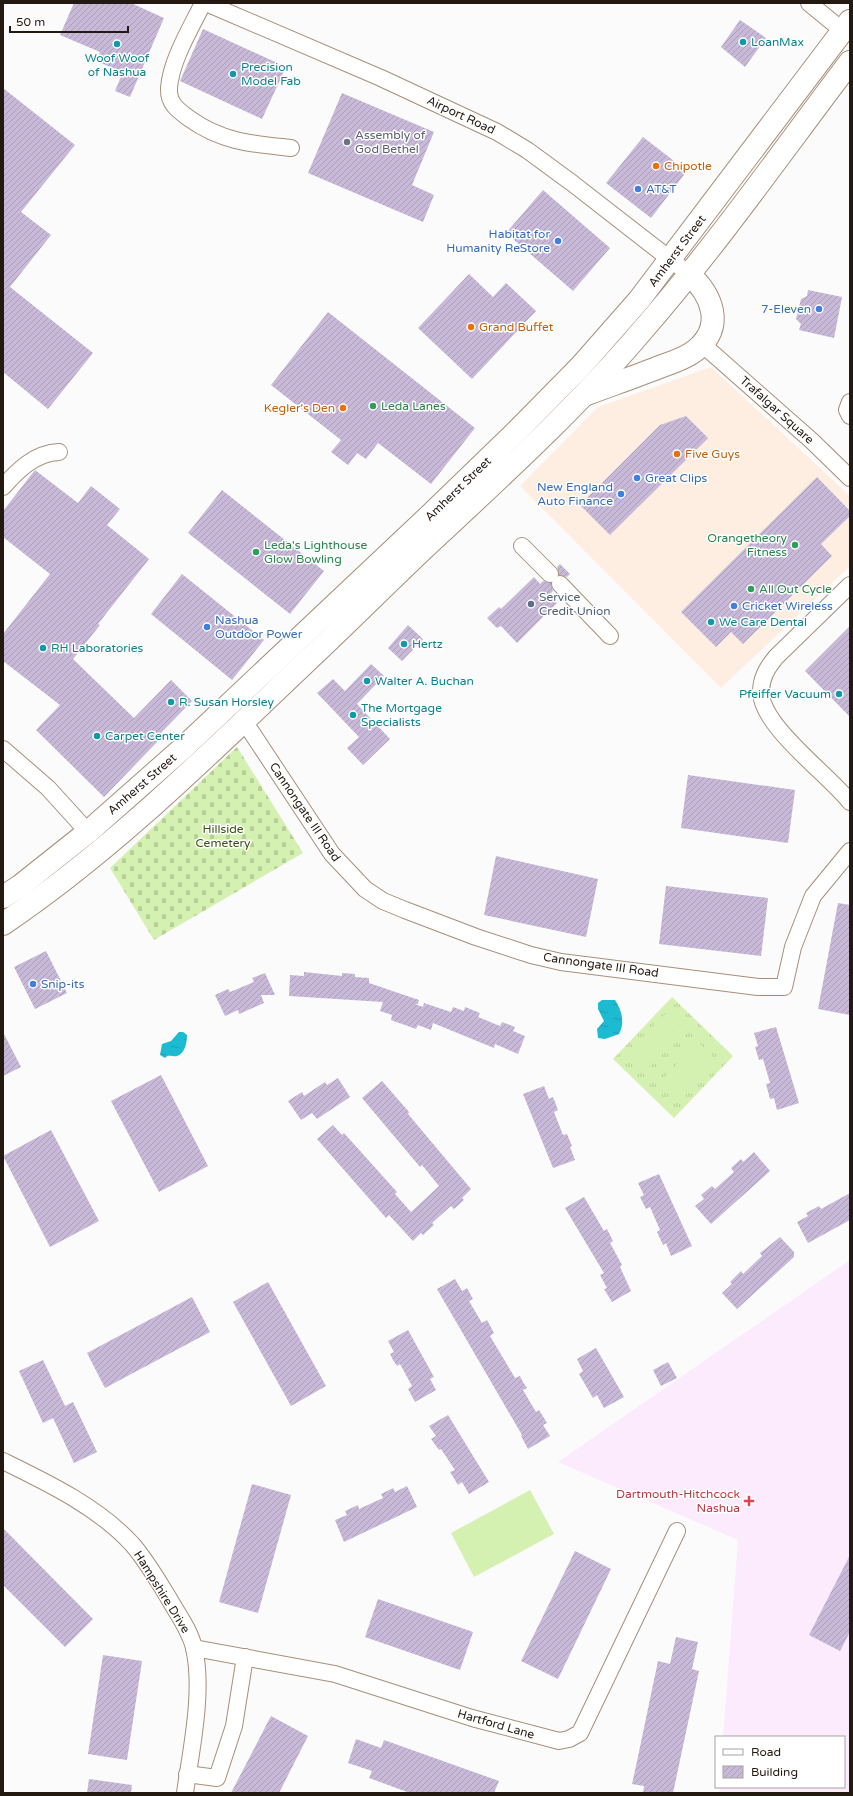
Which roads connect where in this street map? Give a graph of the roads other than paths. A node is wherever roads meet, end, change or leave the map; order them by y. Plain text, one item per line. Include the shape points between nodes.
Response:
1 (203, 3) edge
2 (206, 3) edge
3 (809, 3) edge
4 (846, 26) edge
5 (850, 62) edge
6 (291, 148) dead end
7 (670, 259) junction
8 (689, 274) junction
9 (702, 344) junction
10 (583, 396) junction
11 (850, 402) edge
12 (850, 416) edge
13 (59, 452) dead end
14 (850, 478) edge
15 (3, 488) edge
16 (522, 546) dead end
17 (850, 585) edge
18 (610, 636) dead end
19 (244, 720) junction
20 (3, 749) edge
21 (850, 802) edge
22 (88, 832) junction
23 (850, 851) edge
24 (3, 897) edge
25 (3, 924) edge
26 (3, 1461) edge
27 (677, 1531) dead end
28 (194, 1648) junction
29 (245, 1657) junction
30 (187, 1774) junction
31 (185, 1793) edge

1 - 6 street via 173,69 169,90 174,108 206,131 225,138 256,145
2 - 7 street, Airport Road via 381,78 497,132 540,160
3 - 4 street
4 - 7 highway, Amherst Street
5 - 8 highway, Amherst Street
7 - 8 street, Airport Road
7 - 22 highway, Amherst Street via 612,333 513,435 357,586 183,748
8 - 9 highway via 707,293 712,308 712,323
8 - 10 highway, Amherst Street via 642,332
9 - 10 highway via 693,353 681,359
9 - 14 street, Trafalgar Square
10 - 19 highway, Amherst Street via 517,462
11 - 12 street via 847,410
13 - 15 street via 47,452 32,460
16 - 18 street
17 - 21 street via 776,657 767,668 760,694 769,715 779,729
19 - 23 street, Cannongate III Road via 332,854 365,889 383,901 476,937 506,948 561,962 758,987 784,987 798,934 813,896
19 - 25 highway, Amherst Street via 116,838
20 - 22 street via 48,788
22 - 24 highway, Amherst Street
26 - 28 street, Hampshire Drive via 66,1494 121,1533 133,1545 153,1574 177,1612
27 - 29 street, Hartford Lane via 580,1733 569,1739 559,1741 514,1730 335,1674
28 - 29 street, Hartford Lane
28 - 30 street, Hampshire Drive via 196,1706
29 - 30 street via 234,1726 217,1778
30 - 31 street, Hampshire Drive

